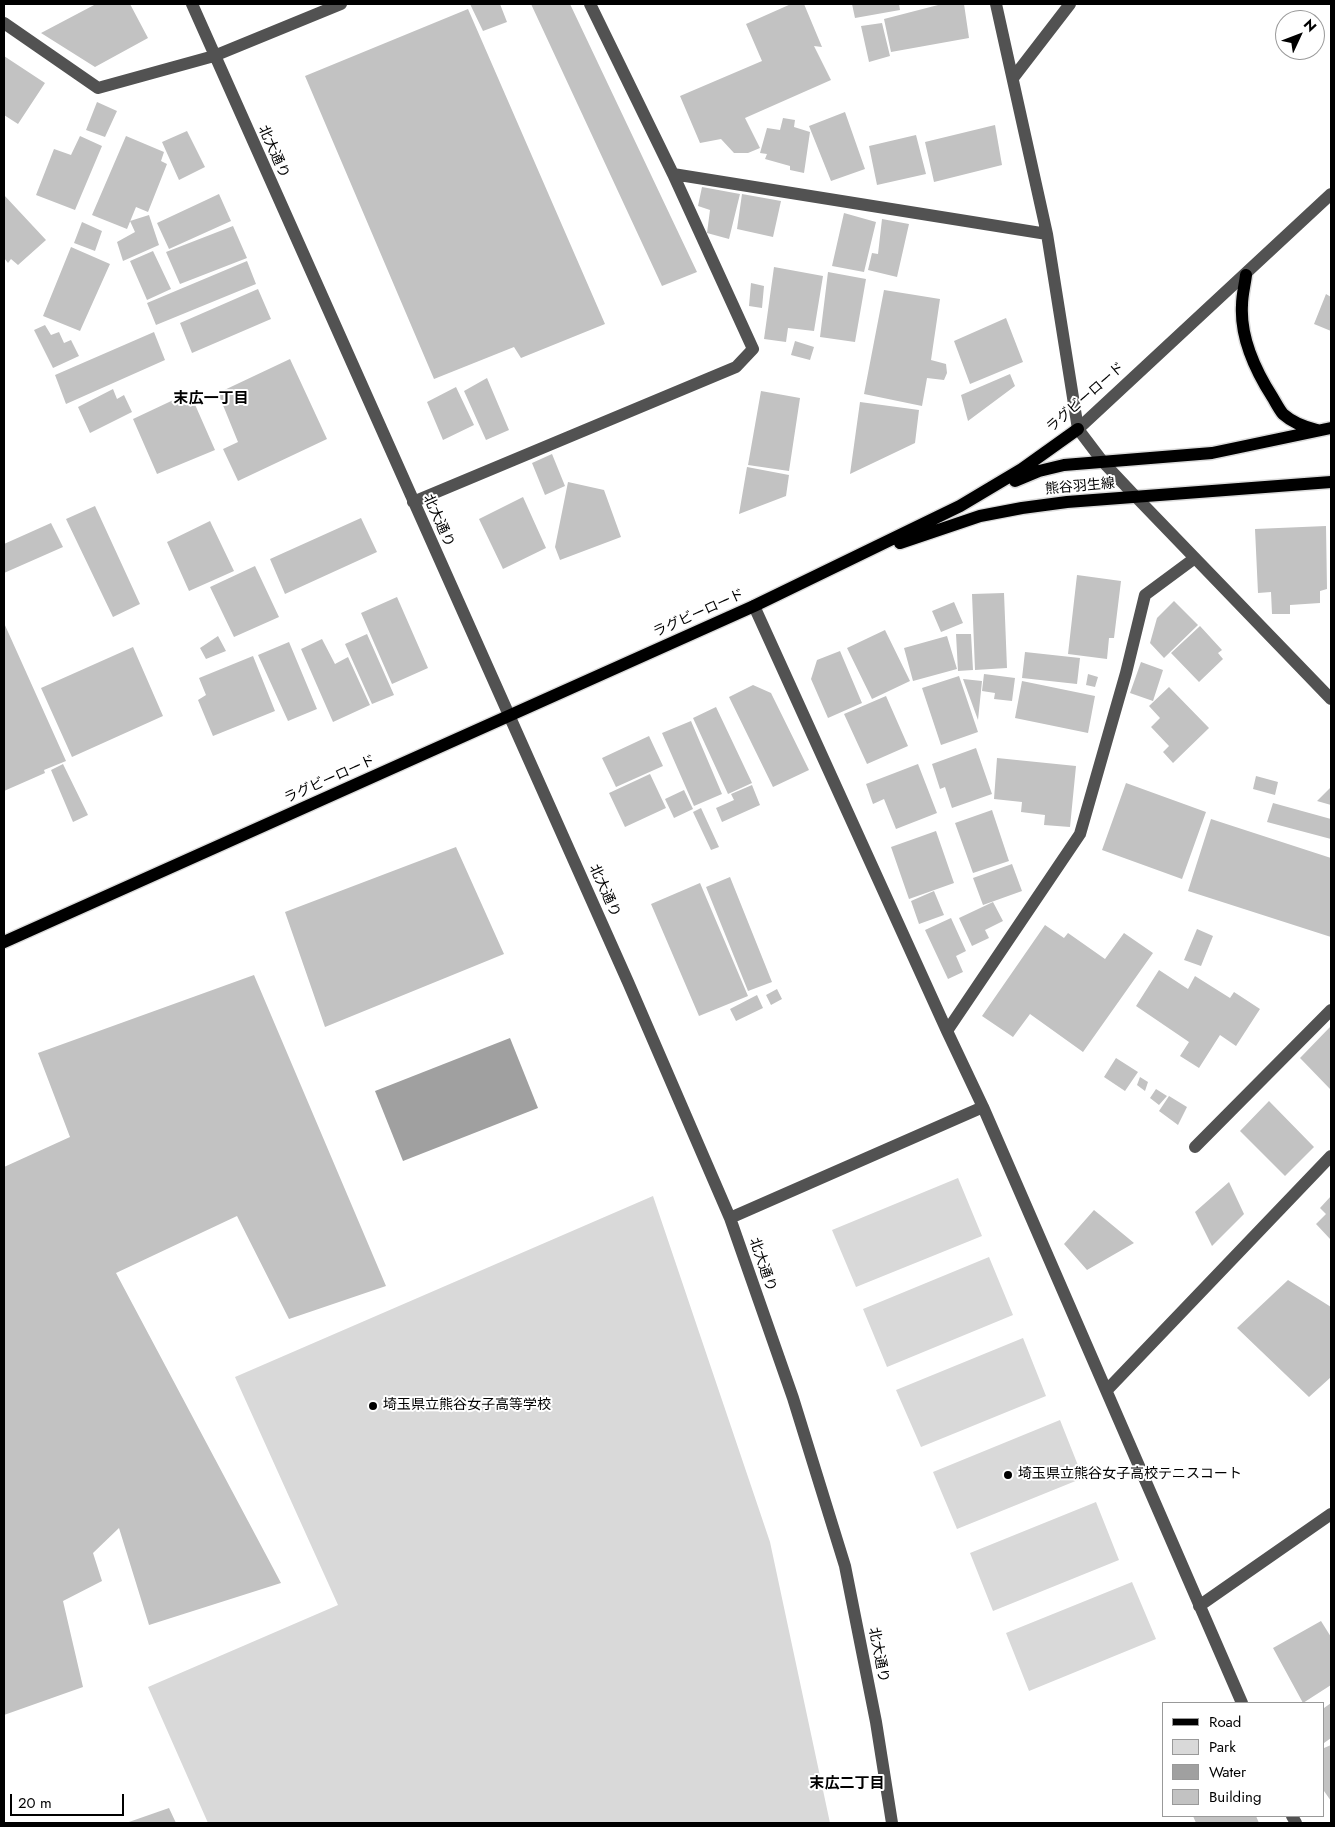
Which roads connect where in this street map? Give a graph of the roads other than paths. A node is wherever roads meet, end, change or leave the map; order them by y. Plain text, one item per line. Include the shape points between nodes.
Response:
1 (192, 4) edge
2 (341, 4) edge
3 (590, 4) edge
4 (996, 4) edge
5 (1070, 4) edge
6 (4, 23) edge
7 (214, 56) junction
8 (1013, 78) junction
9 (673, 174) junction
10 (1331, 194) edge
11 (1047, 234) junction
12 (1246, 275) junction
13 (1078, 429) junction
14 (1325, 430) edge
15 (1103, 462) junction
16 (1331, 482) edge
17 (1136, 498) junction
18 (413, 502) junction
19 (960, 506) junction
20 (1196, 558) junction
21 (839, 565) junction
22 (754, 606) junction
23 (1331, 699) edge
24 (509, 716) junction
25 (5, 939) edge
26 (1331, 1010) edge
27 (947, 1031) junction
28 (984, 1107) junction
29 (1195, 1147) dead end
30 (1331, 1156) edge
31 (730, 1218) junction
32 (1107, 1390) junction
33 (1331, 1514) edge
34 (1199, 1606) junction
35 (1242, 1702) edge
36 (892, 1823) edge

1 - 7 street, 北大通り
2 - 7 street
3 - 9 street
4 - 8 street
5 - 8 street
6 - 7 street via 98,88
7 - 18 street, 北大通り
8 - 11 street
9 - 11 street
9 - 18 street via 752,349 736,368
10 - 12 street, ラグビーロード
11 - 13 street
12 - 13 street, ラグビーロード
12 - 14 main road via 1242,306 1244,327 1251,358 1265,386 1282,413 1293,422
13 - 15 street
13 - 19 main road, ラグビーロード via 1022,469
14 - 15 main road, 熊谷羽生線 via 1212,453
15 - 17 street
15 - 19 main road, 熊谷羽生線 via 1039,471
16 - 17 main road, 熊谷羽生線
17 - 20 street
17 - 21 main road, 熊谷羽生線 via 1058,503 980,516
18 - 24 street, 北大通り
19 - 21 main road, ラグビーロード
20 - 23 street
20 - 27 street via 1145,595 1080,834
21 - 22 main road, ラグビーロード
22 - 24 main road, ラグビーロード
22 - 27 street
24 - 25 main road, ラグビーロード
24 - 31 street, 北大通り
26 - 29 street
27 - 28 street
28 - 31 street
28 - 32 street
30 - 32 street
31 - 36 street, 北大通り via 793,1398 845,1566
32 - 34 street
33 - 34 street
34 - 35 street

